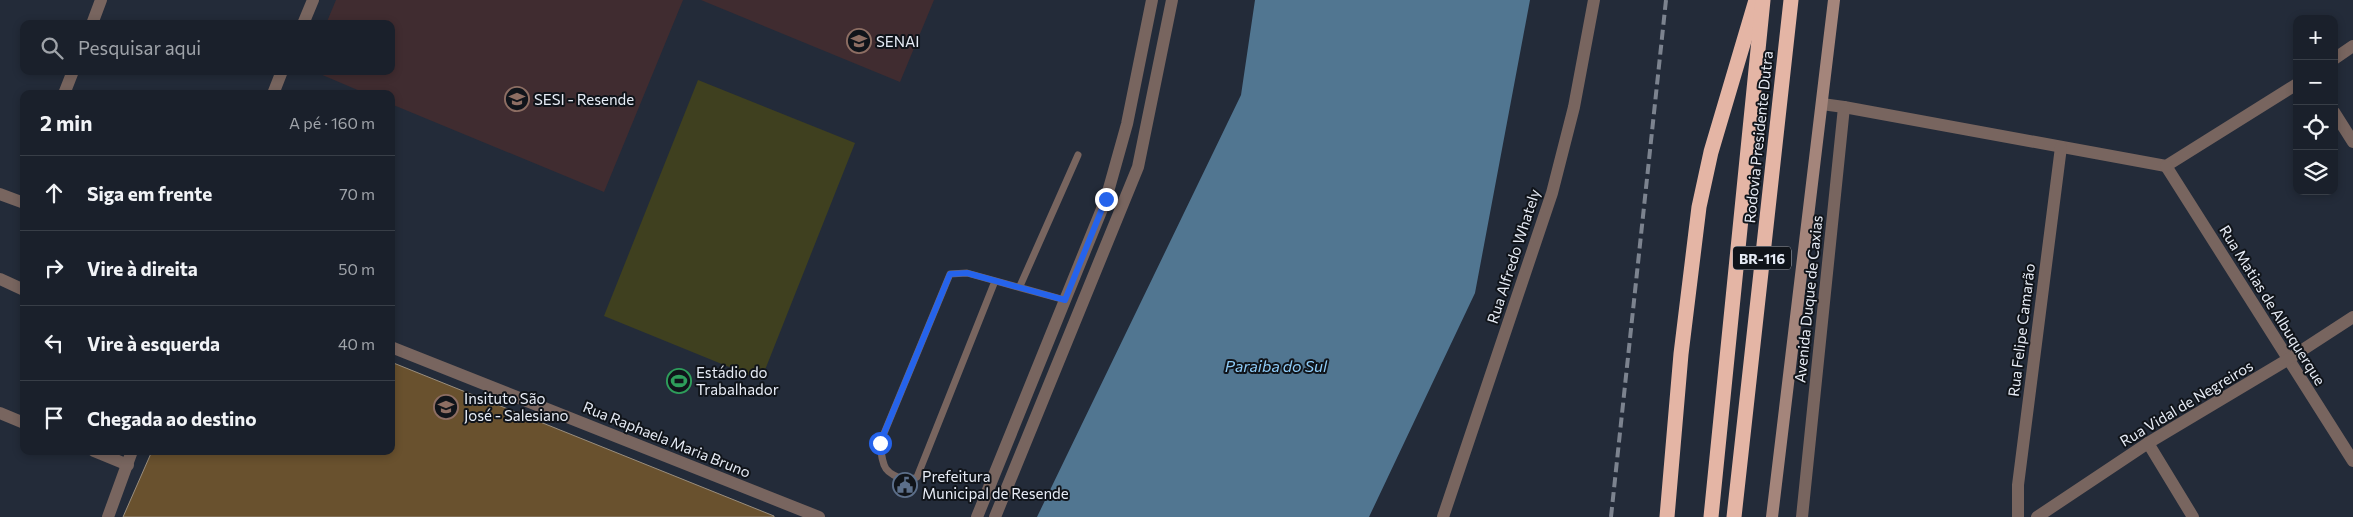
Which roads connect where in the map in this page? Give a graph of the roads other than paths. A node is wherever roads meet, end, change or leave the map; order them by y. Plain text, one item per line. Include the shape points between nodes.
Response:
1 (101, 0) edge
2 (312, 0) edge
3 (1152, 0) edge
4 (1172, 0) edge
5 (1594, 0) edge
6 (1756, 0) edge
7 (1763, 0) edge
8 (1791, 0) edge
9 (1834, 0) edge
10 (94, 20) edge
11 (304, 20) edge
12 (2353, 46) edge
13 (2338, 56) edge
14 (71, 75) edge
15 (280, 75) edge
16 (2293, 87) edge
17 (66, 90) edge
18 (275, 90) edge
19 (1822, 104) junction
20 (1844, 107) junction
21 (2338, 118) edge
22 (2353, 142) edge
23 (2061, 147) junction
24 (1078, 155) dead end
25 (2166, 166) junction
26 (0, 194) edge
27 (20, 200) edge
28 (0, 279) edge
29 (995, 281) junction
30 (1020, 286) junction
31 (20, 288) edge
32 (1065, 300) junction
33 (2353, 318) edge
34 (395, 349) edge
35 (2287, 360) junction
36 (0, 413) edge
37 (20, 421) edge
38 (2148, 443) junction
39 (104, 455) edge
40 (131, 455) edge
41 (2353, 461) edge
42 (128, 465) junction
43 (108, 517) edge
44 (819, 517) edge
45 (976, 517) edge
46 (995, 517) edge
47 (1443, 517) edge
48 (1667, 517) edge
49 (1711, 517) edge
50 (1734, 517) edge
51 (1772, 517) edge
52 (1802, 517) edge
53 (2018, 517) edge
54 (2036, 517) edge
55 (2193, 517) edge

1 - 10 street
2 - 11 street
3 - 32 street via 1127,124 1106,199
4 - 46 street via 1138,168
5 - 47 street, Rua Alfredo Whately via 1586,52 1552,193
6 - 48 highway via 1711,152 1699,207 1681,354
7 - 49 highway, Rodovia Presidente Dutra / BR-116
8 - 50 highway, Rodovia Presidente Dutra / BR-116
9 - 19 street, Avenida Duque de Caxias
12 - 13 street
14 - 17 street
15 - 18 street
16 - 25 street
19 - 20 street
19 - 51 street, Avenida Duque de Caxias
20 - 23 street
20 - 52 street, Avenida Duque de Caxias
21 - 22 street
23 - 25 street
23 - 53 street, Rua Felipe Camarão via 2018,485
24 - 30 lane
25 - 35 street, Rua Matias de Albuquerque
26 - 27 street
28 - 31 street
29 - 29 lane via 917,477 908,481 892,476 882,463 880,443 950,274 967,273
29 - 30 lane
30 - 32 lane
32 - 45 street
33 - 35 street, Rua Vidal de Negreiros
34 - 44 street, Rua Raphaela Maria Bruno
35 - 38 street, Rua Vidal de Negreiros
35 - 41 street, Rua Matias de Albuquerque
36 - 37 street
38 - 54 street, Rua Vidal de Negreiros
38 - 55 street
39 - 42 street
40 - 42 street
42 - 43 street

